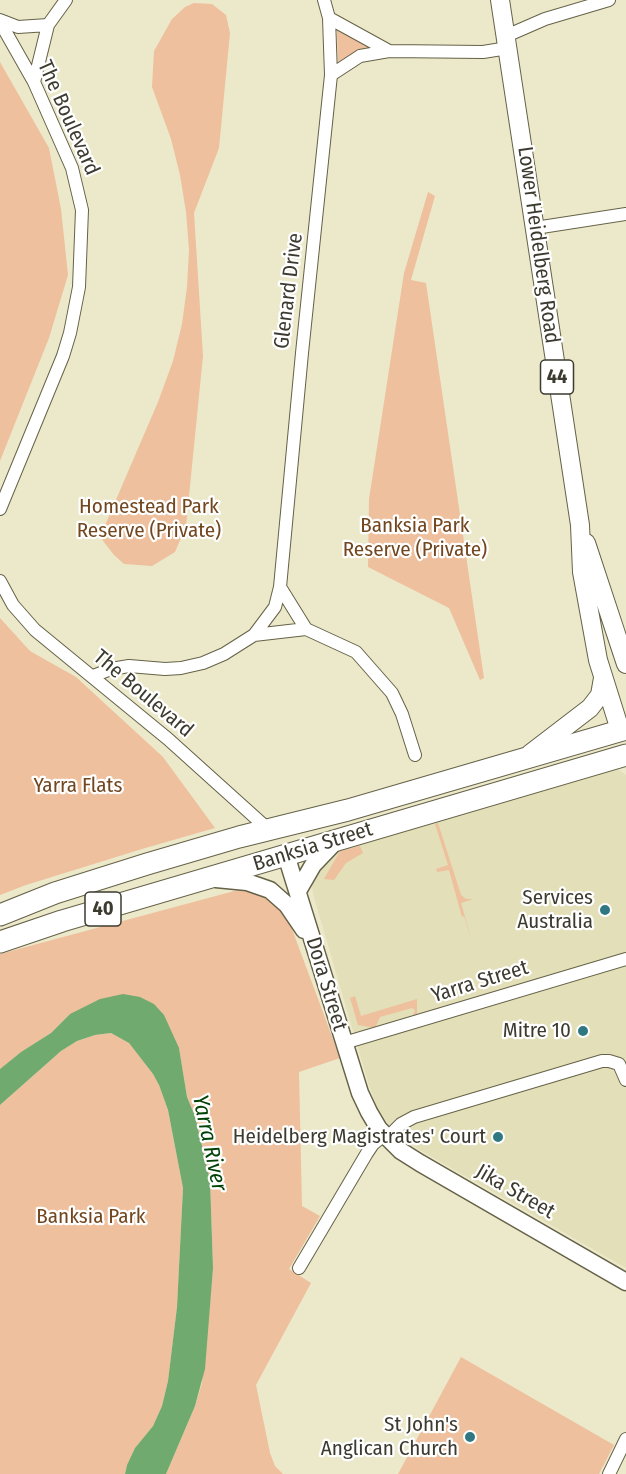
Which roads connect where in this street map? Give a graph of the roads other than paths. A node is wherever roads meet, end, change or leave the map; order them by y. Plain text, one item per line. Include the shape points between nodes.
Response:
1 (66, 0) edge
2 (324, 0) edge
3 (500, 0) edge
4 (609, 0) edge
5 (329, 18) junction
6 (0, 21) edge
7 (48, 26) junction
8 (507, 42) junction
9 (389, 51) junction
10 (331, 75) junction
11 (34, 82) junction
12 (626, 213) edge
13 (535, 228) junction
14 (0, 509) edge
15 (580, 525) junction
16 (0, 581) edge
17 (280, 587) junction
18 (306, 629) junction
19 (254, 635) junction
20 (626, 664) edge
21 (129, 666) junction
22 (93, 676) junction
23 (603, 678) junction
24 (113, 693) junction
25 (624, 736) edge
26 (415, 755) dead end
27 (626, 755) edge
28 (524, 759) junction
29 (269, 830) junction
30 (338, 839) junction
31 (286, 855) junction
32 (206, 879) junction
33 (298, 891) junction
34 (0, 915) edge
35 (0, 942) edge
36 (316, 948) junction
37 (626, 960) edge
38 (344, 1043) junction
39 (626, 1080) edge
40 (386, 1137) junction
41 (299, 1268) dead end
42 (626, 1282) edge
43 (626, 1439) edge
44 (609, 1474) edge

1 - 7 street
2 - 5 street, Glenard Drive
3 - 8 main road, Lower Heidelberg Road / 44
4 - 8 street via 545,19
5 - 9 street
5 - 10 street, Glenard Drive
6 - 7 street via 18,27
6 - 11 street, The Boulevard
7 - 11 street
8 - 9 street via 483,52
8 - 13 main road, Lower Heidelberg Road / 44
9 - 10 street via 360,56
10 - 17 street, Glenard Drive
11 - 14 street, The Boulevard via 72,168 78,191 82,210 79,287 63,356
12 - 13 street
13 - 15 main road, Lower Heidelberg Road / 44
15 - 20 main road, Lower Heidelberg Road / 44
15 - 23 main road, Lower Heidelberg Road / 44 via 582,572
16 - 22 street, The Boulevard via 13,605 35,630
17 - 18 street
17 - 19 street, Glenard Drive via 275,607
18 - 19 street, Glenard Drive
18 - 26 street via 356,652 392,693
19 - 21 street, Glenard Drive via 203,663 165,669
21 - 22 street, Glenard Drive
21 - 24 street via 115,678
22 - 24 street, The Boulevard
23 - 25 main road, Lower Heidelberg Road / 44
23 - 28 main road via 600,694 590,708
24 - 29 street, The Boulevard
25 - 28 highway, Banksia Street / 40
27 - 30 highway, Banksia Street / 40
28 - 29 highway, Banksia Street / 40
29 - 31 highway, Dora Street
29 - 34 highway, Banksia Street / 40 via 113,874
30 - 31 highway, Banksia Street / 40
30 - 33 main road via 318,859
31 - 32 highway, Banksia Street / 40
31 - 33 main road, Dora Street
32 - 35 highway, Banksia Street / 40
32 - 36 main road via 247,882 270,890 287,905
33 - 36 main road, Dora Street
36 - 38 main road, Dora Street
37 - 38 street, Yarra Street
38 - 40 main road, Dora Street via 363,1101
39 - 40 street via 619,1064 602,1061 414,1117
40 - 41 street via 373,1144 367,1153
40 - 42 main road, Jika Street via 420,1164
43 - 44 street

